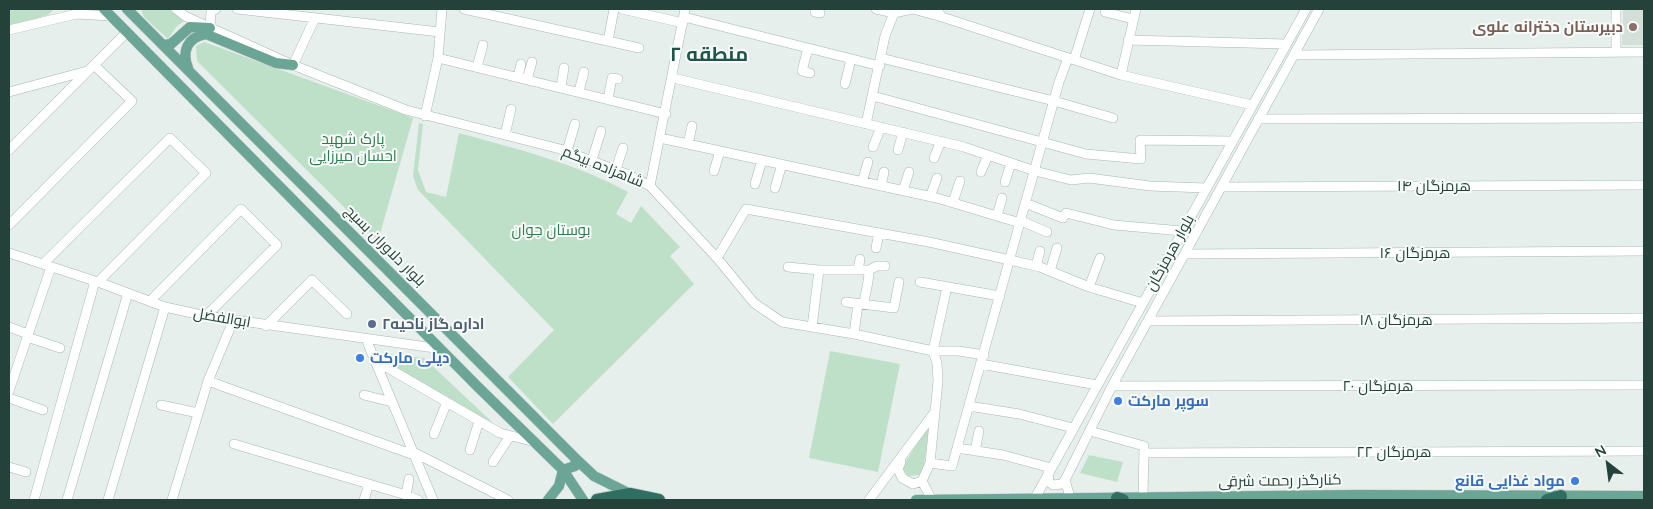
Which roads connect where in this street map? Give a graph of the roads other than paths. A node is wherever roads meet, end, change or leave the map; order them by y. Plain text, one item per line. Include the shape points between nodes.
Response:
1 (60, 9) edge
2 (176, 9) edge
3 (216, 9) edge
4 (237, 9) edge
5 (442, 9) edge
6 (464, 9) edge
7 (614, 9) edge
8 (622, 9) edge
9 (876, 9) edge
10 (913, 9) edge
11 (936, 9) edge
12 (1090, 9) edge
13 (1136, 9) edge
14 (1306, 9) edge
15 (1320, 9) edge
16 (1616, 9) edge
17 (129, 10) edge
18 (107, 12) edge
19 (1105, 12) dead end
20 (894, 13) junction
21 (684, 16) edge
22 (49, 18) junction
23 (315, 18) junction
24 (942, 18) junction
25 (1133, 18) junction
26 (210, 28) junction
27 (9, 30) edge
28 (127, 32) junction
29 (440, 32) junction
30 (1128, 40) junction
31 (608, 41) junction
32 (1286, 44) junction
33 (164, 45) junction
34 (483, 45) dead end
35 (639, 48) dead end
36 (808, 48) junction
37 (1616, 51) junction
38 (1644, 52) edge
39 (1294, 55) junction
40 (438, 58) junction
41 (850, 59) junction
42 (1071, 59) junction
43 (532, 62) dead end
44 (880, 62) junction
45 (521, 64) dead end
46 (293, 65) junction
47 (477, 67) junction
48 (91, 68) junction
49 (564, 68) dead end
50 (584, 72) dead end
51 (191, 73) junction
52 (810, 73) dead end
53 (1121, 75) junction
54 (518, 77) junction
55 (672, 78) junction
56 (528, 79) junction
57 (618, 79) dead end
58 (845, 84) dead end
59 (561, 86) junction
60 (579, 91) junction
61 (9, 92) edge
62 (873, 96) junction
63 (608, 99) junction
64 (1054, 101) junction
65 (1252, 105) junction
66 (511, 109) dead end
67 (666, 114) junction
68 (425, 116) junction
69 (1113, 118) dead end
70 (1644, 118) edge
71 (1258, 119) junction
72 (575, 124) dead end
73 (866, 124) junction
74 (692, 126) dead end
75 (881, 127) junction
76 (601, 131) dead end
77 (903, 132) junction
78 (505, 135) junction
79 (660, 138) junction
80 (1232, 141) junction
81 (941, 142) junction
82 (1043, 142) junction
83 (688, 144) junction
84 (873, 147) dead end
85 (623, 148) dead end
86 (9, 150) edge
87 (898, 150) dead end
88 (567, 151) junction
89 (720, 151) junction
90 (988, 155) junction
91 (934, 158) dead end
92 (592, 160) junction
93 (762, 160) junction
94 (868, 162) dead end
95 (1012, 163) junction
96 (782, 164) junction
97 (616, 169) junction
98 (714, 171) dead end
99 (1035, 171) junction
100 (884, 172) dead end
101 (909, 172) dead end
102 (981, 172) dead end
103 (937, 178) dead end
104 (960, 181) dead end
105 (862, 182) junction
106 (1005, 182) dead end
107 (755, 184) dead end
108 (1644, 185) edge
109 (650, 186) junction
110 (881, 186) junction
111 (1223, 187) junction
112 (775, 188) dead end
113 (1206, 188) junction
114 (903, 191) junction
115 (930, 197) junction
116 (1002, 198) dead end
117 (953, 202) junction
118 (1030, 205) dead end
119 (997, 216) junction
120 (1021, 222) junction
121 (9, 225) edge
122 (1182, 231) junction
123 (1047, 232) dead end
124 (879, 233) junction
125 (876, 248) dead end
126 (1057, 248) dead end
127 (1040, 251) dead end
128 (1644, 251) edge
129 (370, 252) junction
130 (9, 253) edge
131 (1186, 254) junction
132 (717, 258) junction
133 (1100, 258) dead end
134 (860, 259) dead end
135 (1010, 260) junction
136 (357, 264) junction
137 (47, 266) junction
138 (886, 266) dead end
139 (1036, 266) junction
140 (788, 267) dead end
141 (819, 270) junction
142 (858, 270) junction
143 (869, 270) junction
144 (1050, 271) junction
145 (96, 281) junction
146 (899, 282) dead end
147 (920, 282) dead end
148 (946, 287) junction
149 (1089, 287) junction
150 (128, 292) junction
151 (1000, 296) junction
152 (150, 300) junction
153 (846, 302) dead end
154 (1143, 303) junction
155 (861, 304) junction
156 (165, 307) junction
157 (347, 314) dead end
158 (206, 316) junction
159 (1644, 318) edge
160 (233, 321) junction
161 (1148, 321) junction
162 (266, 326) junction
163 (9, 327) edge
164 (812, 327) junction
165 (854, 334) junction
166 (28, 336) junction
167 (366, 339) junction
168 (60, 348) dead end
169 (442, 349) junction
170 (933, 351) junction
171 (982, 360) junction
172 (376, 362) junction
173 (208, 381) junction
174 (1097, 385) junction
175 (1644, 385) edge
176 (1112, 386) junction
177 (9, 392) edge
178 (364, 395) dead end
179 (9, 398) edge
180 (392, 402) junction
181 (447, 402) junction
182 (161, 405) dead end
183 (969, 406) junction
184 (43, 410) dead end
185 (198, 413) junction
186 (934, 413) junction
187 (479, 421) junction
188 (1073, 428) junction
189 (979, 431) dead end
190 (1090, 431) junction
191 (434, 434) dead end
192 (510, 436) junction
193 (535, 442) junction
194 (234, 444) dead end
195 (957, 448) junction
196 (1144, 449) junction
197 (470, 450) dead end
198 (975, 451) junction
199 (1644, 451) edge
200 (414, 453) junction
201 (902, 458) junction
202 (576, 459) junction
203 (493, 462) dead end
204 (930, 463) junction
205 (9, 466) edge
206 (563, 470) junction
207 (1050, 470) junction
208 (26, 472) dead end
209 (410, 479) dead end
210 (1065, 480) junction
211 (922, 481) junction
212 (370, 484) junction
213 (406, 494) junction
214 (630, 494) junction
215 (1561, 496) junction
216 (1644, 496) edge
217 (1070, 497) junction
218 (1035, 498) junction
219 (1142, 498) junction
220 (1120, 499) edge
221 (34, 500) edge
222 (67, 500) edge
223 (108, 500) edge
224 (172, 500) edge
225 (364, 500) edge
226 (418, 500) edge
227 (433, 500) edge
228 (508, 500) edge
229 (548, 500) edge
230 (583, 500) edge
231 (597, 500) edge
232 (659, 500) edge
233 (869, 500) edge
234 (916, 500) edge
235 (932, 500) edge
236 (1546, 500) edge

1 - 22 street
2 - 26 street, شاهزاده بیگم
3 - 26 street via 211,12
4 - 23 street
5 - 29 street
6 - 31 street
7 - 31 street
8 - 21 street
9 - 20 street
10 - 20 street
10 - 24 street
11 - 24 street
12 - 42 street
13 - 25 street
14 - 32 street, بلوار هرمزگان
15 - 39 street, بلوار هرمزگان
16 - 37 street
17 - 33 main road, بلوار دلاوران بسیج
18 - 22 street
18 - 28 main road
19 - 25 street
20 - 44 street
21 - 36 street
21 - 55 street
22 - 27 street
23 - 29 street
23 - 46 street
24 - 42 street
25 - 30 street
26 - 33 main road via 190,27 171,44
26 - 46 street, شاهزاده بیگم
28 - 48 street
28 - 136 main road
29 - 40 street
30 - 32 street
30 - 53 street
31 - 35 street
32 - 65 street, بلوار هرمزگان
33 - 51 main road, بلوار دلاوران بسیج
34 - 47 street
36 - 41 street
36 - 52 street via 802,71
37 - 38 street
37 - 39 street
39 - 71 street, بلوار هرمزگان
40 - 47 street
40 - 68 street
41 - 44 street
41 - 58 street
42 - 53 street
42 - 64 street
43 - 56 street
44 - 62 street
44 - 64 street
45 - 54 street
46 - 51 main road via 276,62 206,34 195,37 185,49
46 - 68 street, شاهزاده بیگم via 361,94
47 - 54 street
48 - 61 street
48 - 86 street
48 - 121 street via 132,101
49 - 59 street
50 - 60 street
51 - 129 main road, بلوار دلاوران بسیج
53 - 65 street
54 - 56 street
55 - 67 street
55 - 73 street
56 - 59 street
57 - 63 street via 612,78
59 - 60 street
60 - 63 street
62 - 73 street
62 - 82 street
63 - 67 street
64 - 69 street
64 - 82 street
65 - 80 street, بلوار هرمزگان
66 - 78 street
67 - 79 street
68 - 78 street, شاهزاده بیگم
70 - 71 street
71 - 111 street, بلوار هرمزگان
72 - 88 street
73 - 75 street
74 - 83 street
75 - 77 street
75 - 84 street
76 - 92 street
77 - 81 street
77 - 87 street
78 - 88 street, شاهزاده بیگم
79 - 83 street
79 - 109 street
80 - 82 street via 1140,140 1141,159 1086,154
80 - 113 street, بلوار هرمزگان
81 - 90 street
81 - 91 street
82 - 99 street
83 - 89 street
85 - 97 street
88 - 92 street, شاهزاده بیگم
89 - 93 street
89 - 98 street
90 - 95 street
90 - 102 street
92 - 97 street, شاهزاده بیگم
93 - 96 street
93 - 107 street
94 - 105 street
95 - 99 street
95 - 106 street
96 - 105 street
96 - 112 street
97 - 109 street, شاهزاده بیگم
99 - 113 street via 1071,180 1089,178 1150,186
99 - 120 street
100 - 110 street
101 - 114 street
103 - 115 street
104 - 117 street
105 - 110 street
108 - 111 street, هرمزگان ۱۴
109 - 132 street, شاهزاده بیگم
110 - 114 street
111 - 131 street, بلوار هرمزگان
113 - 122 street, بلوار هرمزگان
114 - 115 street
115 - 117 street
116 - 119 street
117 - 119 street
118 - 122 street via 1063,218 1066,213 1114,225
119 - 120 street
120 - 123 street
120 - 135 street
122 - 154 street, بلوار هرمزگان
124 - 125 street
124 - 132 street via 746,209
124 - 135 street
126 - 144 street
127 - 139 street
128 - 131 street, هرمزگان ۱۶
129 - 136 main road
129 - 202 main road, بلوار دلاوران بسیج
130 - 137 street, ابوالفضل
131 - 161 street, بلوار هرمزگان
132 - 164 street, شاهزاده بیگم via 754,303 782,322
133 - 149 street
134 - 142 street
135 - 139 street
135 - 151 street
136 - 169 main road
137 - 145 street, ابوالفضل
137 - 145 street via 170,138 206,173
137 - 166 street
138 - 143 street
139 - 144 street
140 - 141 street
141 - 142 street
141 - 164 street
142 - 143 street
143 - 155 street via 869,287
144 - 149 street
145 - 150 street, ابوالفضل
145 - 221 street
146 - 155 street via 894,308
147 - 148 street
148 - 151 street
148 - 170 street
149 - 154 street
150 - 152 street, ابوالفضل
150 - 222 street
151 - 171 street
152 - 156 street, ابوالفضل
152 - 158 street via 241,209 277,244
153 - 155 street
154 - 174 street, بلوار هرمزگان
155 - 165 street
156 - 158 street, ابوالفضل
156 - 223 street
157 - 162 street via 312,280
158 - 160 street, ابوالفضل
159 - 161 street, هرمزگان ۱۸
160 - 162 street, ابوالفضل
160 - 173 street
161 - 176 street, بلوار هرمزگان
162 - 167 street, ابوالفضل
163 - 166 street
164 - 165 street, شاهزاده بیگم
165 - 170 street, شاهزاده بیگم
166 - 168 street
166 - 177 street
167 - 169 street, ابوالفضل
167 - 172 street
169 - 193 main road
170 - 171 street, شاهزاده بیگم via 959,351
170 - 186 street via 938,382
171 - 174 street, شاهزاده بیگم
171 - 183 street
172 - 180 street
172 - 181 street
173 - 185 street
173 - 200 street
174 - 188 street, بلوار هرمزگان
175 - 176 street, هرمزگان ۲۰
176 - 190 street, بلوار هرمزگان
178 - 180 street
179 - 184 street
180 - 200 street
181 - 187 street
181 - 191 street
182 - 185 street
183 - 188 street via 1019,414
183 - 195 street
185 - 224 street
186 - 201 street
186 - 204 street
187 - 192 street
187 - 197 street
188 - 207 street, بلوار هرمزگان
189 - 198 street
190 - 196 street, هرمزگان ۲۲
190 - 210 street, بلوار هرمزگان
192 - 193 street
192 - 203 street
193 - 206 main road
194 - 212 street
195 - 198 street
195 - 204 street via 952,466
196 - 199 street, هرمزگان ۲۲
196 - 219 street
198 - 207 street via 1003,455
200 - 227 street
200 - 228 street
201 - 211 street via 898,469 902,478 913,484
201 - 233 street
202 - 206 main road via 575,466
202 - 214 main road, بلوار دلاوران بسیج via 594,476
204 - 211 street
205 - 208 street
206 - 229 main road via 559,486
206 - 230 main road
207 - 210 street via 1048,477 1053,485 1058,486
207 - 218 street, بلوار هرمزگان
209 - 213 street
210 - 217 street
211 - 235 street
212 - 213 street
212 - 225 street
213 - 226 street
214 - 231 highway
214 - 232 highway
215 - 216 main road, کنارگذر رحمت شرقی
215 - 219 main road, کنارگذر رحمت شرقی
215 - 236 highway
217 - 218 main road, کنارگذر رحمت شرقی
217 - 220 main road, کنارگذر رحمت شرقی
218 - 235 main road, کنارگذر رحمت شرقی
219 - 220 main road, کنارگذر رحمت شرقی
234 - 235 main road, کنارگذر رحمت شرقی

